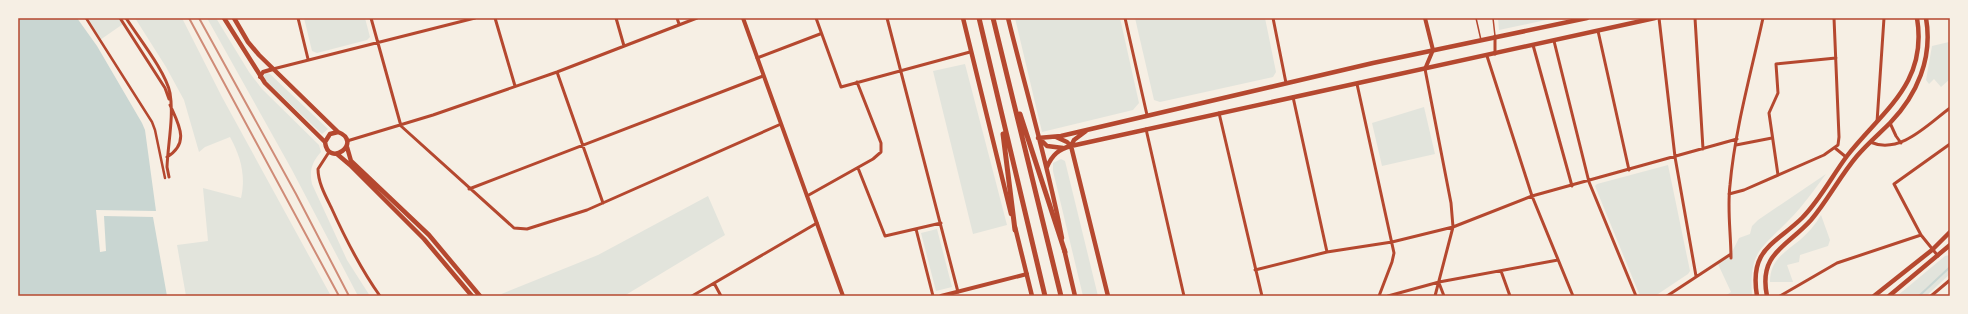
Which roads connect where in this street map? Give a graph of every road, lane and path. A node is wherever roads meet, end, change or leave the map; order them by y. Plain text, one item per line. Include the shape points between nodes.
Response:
1 (86, 18) edge
2 (120, 18) edge
3 (126, 18) edge
4 (224, 18) edge
5 (234, 18) edge
6 (298, 18) edge
7 (371, 18) edge
8 (475, 18) edge
9 (495, 18) edge
10 (616, 18) edge
11 (677, 18) edge
12 (697, 18) edge
13 (743, 18) edge
14 (816, 18) edge
15 (887, 18) edge
16 (963, 18) edge
17 (979, 18) edge
18 (993, 18) edge
19 (1008, 18) edge
20 (1125, 18) edge
21 (1273, 18) edge
22 (1425, 18) edge
23 (1476, 18) edge
24 (1493, 18) edge
25 (1587, 18) edge
26 (1655, 18) edge
27 (1659, 18) edge
28 (1695, 18) edge
29 (1763, 18) edge
30 (1834, 18) edge
31 (1884, 18) edge
32 (1917, 18) edge
33 (1926, 18) edge
34 (679, 24) junction
35 (1598, 31) junction
36 (820, 34) junction
37 (1495, 36) junction
38 (1481, 40) junction
39 (1554, 41) junction
40 (378, 42) junction
41 (1534, 45) junction
42 (624, 46) junction
43 (1433, 50) junction
44 (970, 52) junction
45 (1495, 54) junction
46 (1487, 56) junction
47 (756, 58) junction
48 (1836, 58) junction
49 (308, 59) junction
50 (273, 68) junction
51 (1425, 69) junction
52 (901, 70) junction
53 (557, 72) junction
54 (763, 76) junction
55 (260, 77) junction
56 (1008, 78) junction
57 (857, 82) junction
58 (1286, 83) junction
59 (1357, 84) junction
60 (515, 86) junction
61 (1293, 98) junction
62 (170, 104) junction
63 (1950, 108) edge
64 (1000, 111) junction
65 (1219, 113) junction
66 (1148, 115) junction
67 (1877, 122) junction
68 (1890, 123) junction
69 (781, 124) junction
70 (401, 126) junction
71 (1089, 128) junction
72 (1146, 129) junction
73 (338, 132) junction
74 (1055, 137) junction
75 (1038, 138) junction
76 (1772, 138) junction
77 (1737, 139) junction
78 (324, 142) junction
79 (1870, 142) junction
80 (347, 143) junction
81 (1901, 143) junction
82 (1950, 144) edge
83 (1736, 145) junction
84 (582, 146) junction
85 (1071, 146) junction
86 (1065, 148) junction
87 (1835, 148) junction
88 (1703, 149) junction
89 (329, 152) junction
90 (337, 154) junction
91 (167, 157) junction
92 (1675, 157) junction
93 (1846, 157) junction
94 (1047, 167) junction
95 (858, 168) junction
96 (1629, 170) junction
97 (1778, 175) junction
98 (167, 178) joint
99 (1589, 182) junction
100 (1572, 186) junction
101 (469, 189) junction
102 (1729, 194) junction
103 (807, 196) junction
104 (1532, 196) junction
105 (603, 203) junction
106 (817, 223) junction
107 (941, 223) junction
108 (1453, 227) junction
109 (916, 229) junction
110 (1015, 230) junction
111 (1949, 235) edge
112 (1921, 236) junction
113 (1392, 242) junction
114 (1950, 245) edge
115 (1932, 250) junction
116 (1065, 252) junction
117 (1327, 252) junction
118 (1731, 254) junction
119 (1938, 256) junction
120 (1731, 258) dead end
121 (1558, 260) junction
122 (1256, 270) junction
123 (1501, 271) junction
124 (1027, 274) junction
125 (1696, 276) junction
126 (1950, 280) edge
127 (1439, 282) junction
128 (714, 283) junction
129 (958, 292) junction
130 (380, 296) edge
131 (472, 296) edge
132 (480, 296) edge
133 (692, 296) edge
134 (721, 296) edge
135 (843, 296) edge
136 (933, 296) edge
137 (941, 296) edge
138 (1032, 296) edge
139 (1045, 296) edge
140 (1061, 296) edge
141 (1075, 296) edge
142 (1108, 296) edge
143 (1184, 296) edge
144 (1262, 296) edge
145 (1379, 296) edge
146 (1388, 296) edge
147 (1435, 296) edge
148 (1444, 296) edge
149 (1510, 296) edge
150 (1573, 296) edge
151 (1636, 296) edge
152 (1667, 296) edge
153 (1757, 296) edge
154 (1766, 296) edge
155 (1780, 296) edge
156 (1874, 296) edge
157 (1889, 296) edge
158 (1931, 296) edge

1 - 98 street via 152,122
2 - 62 street via 165,88
3 - 62 street via 161,73 169,90
4 - 55 main road
5 - 50 main road via 248,42
6 - 49 street
7 - 40 street
8 - 40 street
9 - 60 street
10 - 42 street
11 - 34 street
12 - 34 street
13 - 47 street
14 - 36 street
15 - 52 street
16 - 44 main road
17 - 64 highway
18 - 56 highway
19 - 75 main road
20 - 66 street
21 - 58 street
22 - 43 street
23 - 38 lane
24 - 37 lane
25 - 37 main road
26 - 35 main road
27 - 92 street
28 - 88 street
29 - 77 street
30 - 48 street
31 - 67 street
32 - 67 main road via 1918,48 1912,71 1902,92
33 - 68 main road via 1927,43 1923,69 1912,95
34 - 42 street
35 - 39 main road
35 - 96 street
36 - 47 street
36 - 57 street via 841,87
37 - 38 main road
37 - 45 street
38 - 43 main road
39 - 41 main road
39 - 99 street
40 - 49 street
40 - 70 street
41 - 45 main road
41 - 100 street
42 - 53 street
43 - 51 street
43 - 58 main road
44 - 52 street
44 - 110 main road
45 - 46 main road
46 - 51 main road
46 - 104 street
47 - 54 street
48 - 76 street via 1776,64 1778,93 1769,112
48 - 87 street via 1840,137
49 - 50 street
50 - 55 street via 263,72
50 - 73 main road
51 - 59 main road
51 - 108 street via 1451,203
52 - 57 street
52 - 107 street
53 - 60 street
53 - 84 street
54 - 69 street
54 - 84 street
55 - 78 main road
56 - 116 highway
56 - 140 highway
57 - 95 street via 882,148 880,154
58 - 66 main road
59 - 61 main road
59 - 113 street
60 - 70 street
61 - 65 main road
61 - 117 street
62 - 91 street
62 - 91 street via 178,122 181,140 176,152
63 - 81 street
64 - 110 highway
64 - 139 highway
65 - 72 main road
65 - 122 street
66 - 71 main road
67 - 93 main road
68 - 79 main road
68 - 81 street
69 - 103 street
69 - 105 street
70 - 80 street
70 - 101 street
71 - 74 main road
71 - 85 main road via 1074,140
72 - 85 main road
72 - 143 street
73 - 78 main road via 330,134
73 - 80 main road
74 - 75 main road
74 - 85 main road
75 - 86 main road via 1048,146
75 - 94 main road
76 - 83 street
76 - 97 street
77 - 83 street
77 - 88 street
78 - 89 main road
79 - 81 street via 1886,147
79 - 154 main road via 1810,221 1771,257 1765,276
80 - 90 main road via 345,150
80 - 132 main road via 348,157 428,235
82 - 112 street via 1894,184
83 - 102 street
84 - 101 street
84 - 105 street
85 - 86 main road
85 - 142 main road
86 - 94 main road via 1052,157
87 - 93 street
87 - 97 street
88 - 92 street
89 - 90 main road
89 - 130 street via 318,169 321,186 346,240
90 - 131 main road via 424,239
91 - 98 street
92 - 96 street
92 - 125 street
93 - 153 main road via 1802,218 1764,250 1756,269
94 - 116 main road
95 - 103 street
95 - 109 street via 885,236
96 - 99 street
97 - 102 street
99 - 100 street
99 - 151 street
100 - 104 street
101 - 105 street via 508,225 519,230 552,222
102 - 118 street
103 - 106 street
104 - 108 street
104 - 121 street
106 - 128 street
106 - 135 street
107 - 109 street
107 - 129 street
108 - 113 street
108 - 127 street
109 - 136 street
110 - 124 main road
111 - 115 main road
112 - 115 street
112 - 155 street via 1837,264
113 - 117 street
113 - 145 street via 1392,262
114 - 119 main road
115 - 119 street
115 - 156 main road
116 - 141 main road
117 - 122 street
118 - 120 street
118 - 125 street
119 - 157 main road
121 - 123 street
121 - 150 street
122 - 144 street
123 - 127 street
123 - 149 street
124 - 129 street
124 - 138 main road
125 - 152 street
126 - 158 street
127 - 146 street
127 - 147 street
127 - 148 street
128 - 133 street
128 - 134 street
129 - 137 street

